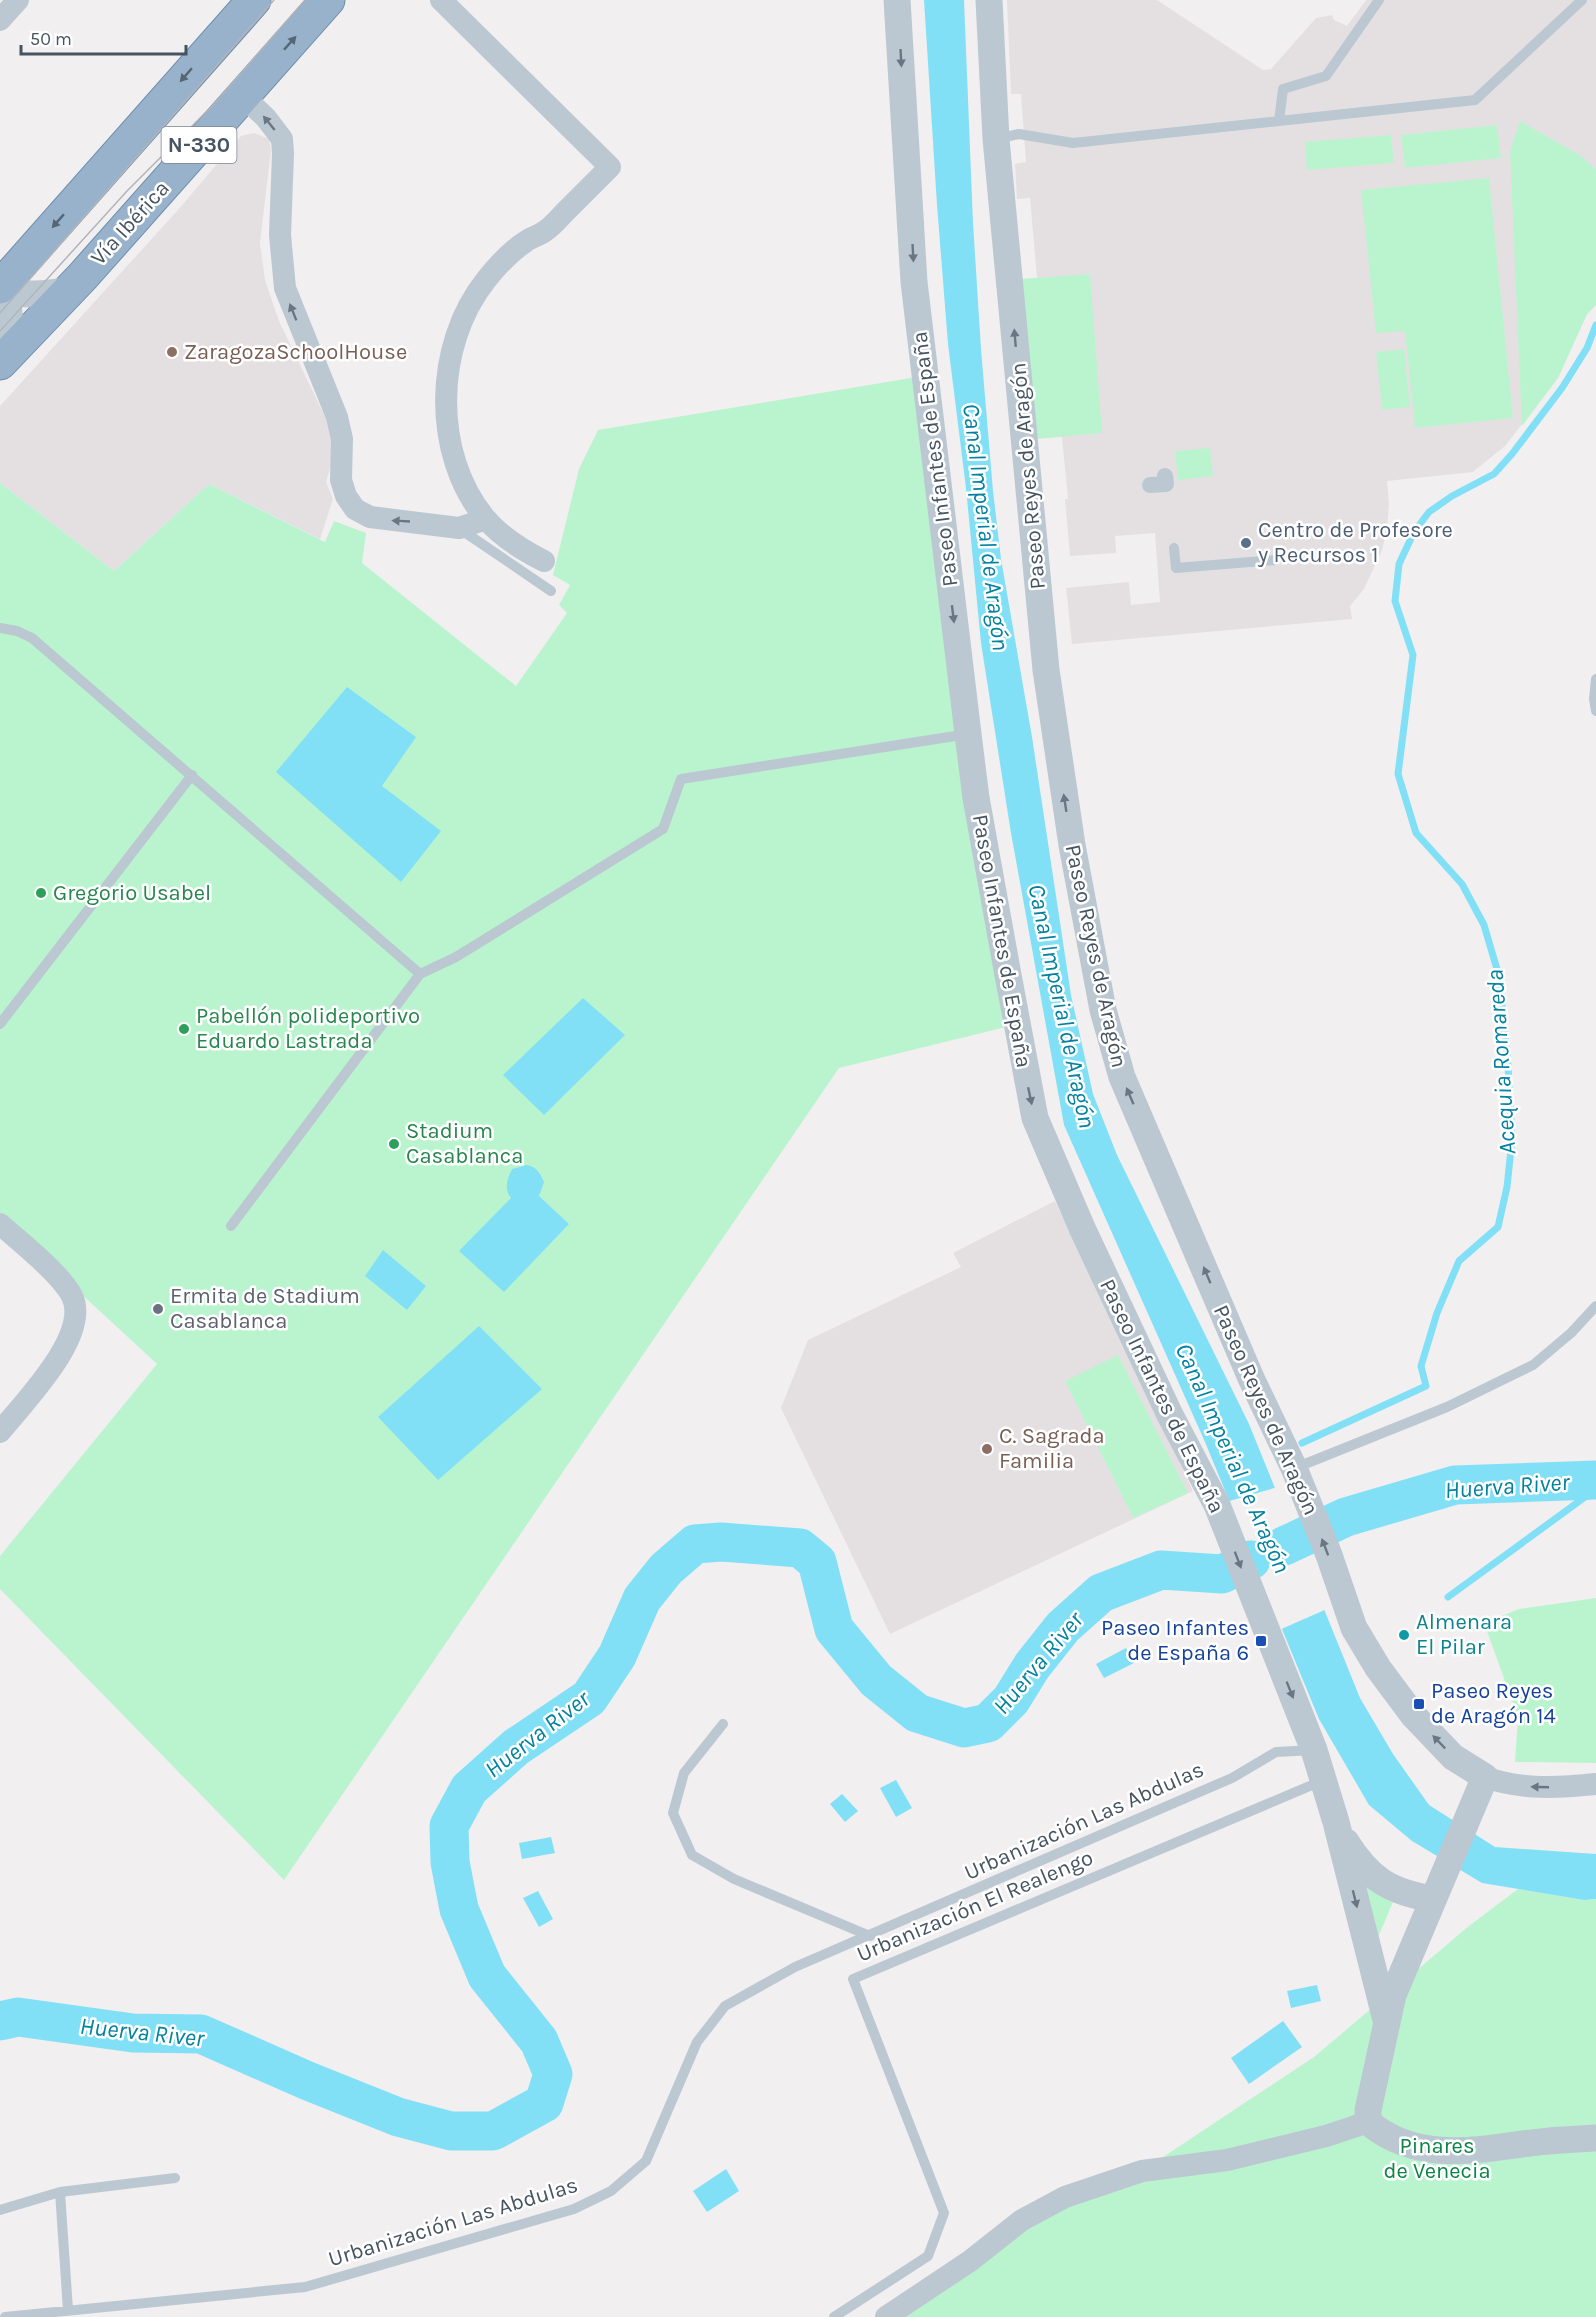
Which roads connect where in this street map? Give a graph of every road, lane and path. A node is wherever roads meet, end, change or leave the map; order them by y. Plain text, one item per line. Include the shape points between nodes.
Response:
1 (18, 0) edge
2 (254, 0) edge
3 (328, 0) edge
4 (441, 0) edge
5 (897, 0) edge
6 (989, 0) edge
7 (1379, 0) edge
8 (1582, 0) edge
9 (0, 20) edge
10 (243, 96) junction
11 (1279, 121) junction
12 (996, 139) junction
13 (0, 288) edge
14 (70, 290) junction
15 (0, 350) edge
16 (0, 363) edge
17 (1165, 476) dead end
18 (1150, 485) dead end
19 (486, 519) junction
20 (459, 528) junction
21 (1174, 548) dead end
22 (1276, 560) dead end
23 (544, 561) dead end
24 (551, 591) dead end
25 (0, 628) edge
26 (1596, 679) edge
27 (1596, 711) edge
28 (968, 734) junction
29 (192, 775) junction
30 (420, 974) junction
31 (0, 1024) edge
32 (0, 1224) edge
33 (231, 1226) dead end
34 (1596, 1306) edge
35 (0, 1432) edge
36 (1293, 1474) junction
37 (723, 1724) dead end
38 (1314, 1750) junction
39 (1485, 1778) junction
40 (1324, 1780) junction
41 (1596, 1784) edge
42 (1336, 1822) junction
43 (1438, 1888) junction
44 (870, 1936) junction
45 (1386, 2020) junction
46 (1368, 2122) junction
47 (1596, 2138) edge
48 (175, 2178) dead end
49 (60, 2192) junction
50 (0, 2210) edge
51 (68, 2310) junction
52 (5, 2317) edge
53 (834, 2317) edge
54 (885, 2317) edge

1 - 9 street
2 -> 13 highway, N-330
10 -> 3 highway, Vía Ibérica / N-330
4 - 19 street via 610,167 546,231 505,258 475,296 458,331 451,357 447,422 462,480
5 -> 28 street, Paseo Infantes de España via 914,282
6 - 12 street, Paseo Reyes de Aragón
7 - 11 lane via 1326,76 1283,89
8 - 11 lane via 1475,100
10 - 14 highway, Vía Ibérica / N-330
20 -> 10 street via 370,518 346,496 341,480 342,439 337,417 285,288 280,235 282,139
11 - 12 lane via 1073,143 1019,134
36 -> 12 street, Paseo Reyes de Aragón via 1126,1087 1103,1010 1072,845 1046,670
13 - 14 street via 33,295
13 - 15 street via 11,319
14 - 16 highway, Vía Ibérica / N-330
17 - 18 street via 1166,484
19 - 20 street
19 - 23 street via 513,544
20 - 24 lane
21 - 22 lane via 1176,568
25 - 29 lane via 32,638
26 - 27 lane
28 - 30 lane via 681,779 663,829 456,957
28 -> 38 street, Paseo Infantes de España via 1035,1118 1082,1228 1217,1505
29 - 30 lane
29 - 31 lane
30 - 33 lane
32 - 35 street via 52,1271 72,1296 76,1320 64,1351
34 - 36 lane via 1533,1365
39 -> 36 street, Paseo Reyes de Aragón via 1453,1757 1413,1715 1365,1648
37 - 44 lane via 684,1773 673,1814 692,1855 734,1879
38 - 40 street, Paseo Infantes de España
38 - 44 lane, Urbanización Las Abdulas via 1276,1752 1232,1778
41 -> 39 street, Paseo Reyes de Aragón via 1542,1788
39 - 43 street, Paseo Infantes de España
40 - 42 street, Paseo Infantes de España
40 - 53 lane, Urbanización El Realengo via 853,1979 944,2213 928,2256
42 - 43 street, Paseo Infantes de España via 1354,1854 1378,1881 1395,1890
42 -> 45 street, Paseo Infantes de España
43 - 45 street, Paseo Infantes de España
44 - 51 lane, Urbanización Las Abdulas via 795,1967 725,2006 697,2042 646,2161 611,2191 574,2209 305,2287
45 - 46 street, Paseo Infantes de España
46 - 47 street via 1399,2142 1442,2151
46 - 54 street via 1227,2160 1142,2171 1065,2197 1022,2220 970,2261
48 - 49 lane
49 - 50 lane
49 - 51 lane
51 - 52 lane, Urbanización Las Abdulas

